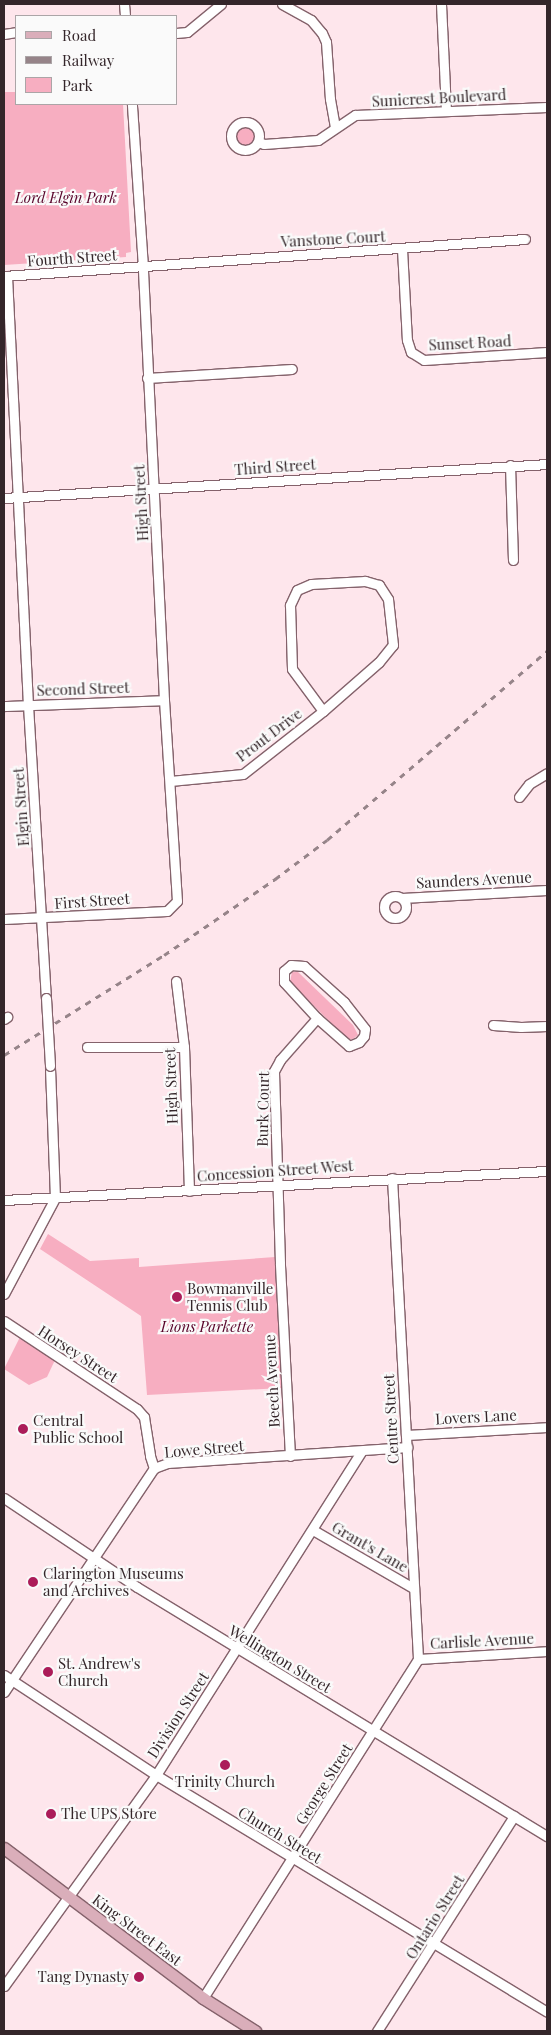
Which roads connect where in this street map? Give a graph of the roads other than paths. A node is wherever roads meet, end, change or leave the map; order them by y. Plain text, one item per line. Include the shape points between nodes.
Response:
1 (221, 4) edge
2 (282, 4) edge
3 (441, 4) edge
4 (178, 33) edge
5 (132, 105) edge
6 (547, 106) edge
7 (446, 112) junction
8 (335, 127) junction
9 (258, 142) dead end
10 (526, 239) dead end
11 (402, 249) junction
12 (143, 267) junction
13 (5, 276) edge
14 (547, 352) edge
15 (292, 369) dead end
16 (148, 378) junction
17 (547, 464) edge
18 (510, 465) junction
19 (155, 488) junction
20 (18, 497) junction
21 (4, 498) edge
22 (513, 560) dead end
23 (164, 700) junction
24 (28, 705) junction
25 (4, 706) edge
26 (324, 712) junction
27 (547, 773) edge
28 (170, 781) junction
29 (520, 797) dead end
30 (547, 890) edge
31 (402, 898) dead end
32 (177, 901) joint
33 (43, 918) junction
34 (4, 919) edge
35 (176, 981) dead end
36 (317, 1018) junction
37 (493, 1025) dead end
38 (547, 1026) edge
39 (87, 1047) dead end
40 (184, 1047) junction
41 (547, 1170) edge
42 (392, 1178) junction
43 (278, 1185) junction
44 (189, 1191) junction
45 (55, 1198) junction
46 (4, 1200) edge
47 (4, 1294) edge
48 (4, 1321) edge
49 (547, 1427) edge
50 (406, 1435) junction
51 (407, 1447) junction
52 (362, 1451) junction
53 (290, 1456) junction
54 (154, 1468) junction
55 (4, 1498) edge
56 (313, 1530) junction
57 (95, 1559) junction
58 (413, 1588) junction
59 (237, 1649) junction
60 (547, 1651) edge
61 (418, 1659) junction
62 (4, 1675) edge
63 (12, 1680) junction
64 (4, 1692) edge
65 (373, 1731) junction
66 (156, 1775) junction
67 (514, 1816) junction
68 (547, 1836) edge
69 (4, 1848) edge
70 (292, 1859) junction
71 (69, 1898) junction
72 (434, 1944) junction
73 (4, 1986) edge
74 (203, 1998) junction
75 (547, 2012) edge
76 (255, 2031) edge
77 (377, 2031) edge

1 - 4 street via 187,32
2 - 8 street via 310,20 326,42
3 - 7 street
5 - 12 street, High Street
6 - 7 street, Sunicrest Boulevard
7 - 8 street, Sunicrest Boulevard via 355,115
8 - 9 street, Sunicrest Boulevard via 318,140
10 - 11 street, Vanstone Court
11 - 12 street, Vanstone Court
11 - 14 street, Sunset Road via 407,340 411,352 424,360
12 - 13 street, Fourth Street
12 - 16 street, High Street
13 - 20 street, Elgin Street
15 - 16 street
16 - 19 street, High Street
17 - 18 street, Third Street
18 - 19 street, Third Street
18 - 22 street
19 - 20 street, Third Street
19 - 23 street, High Street
20 - 21 street, Third Street
20 - 24 street, Elgin Street
23 - 24 street, Second Street
23 - 28 street, High Street
24 - 25 street, Second Street
24 - 33 street, Elgin Street
26 - 26 street, Prout Drive via 393,645 388,600 379,585 365,581 311,584 296,590 290,605 292,669
26 - 28 street, Prout Drive via 243,774
27 - 29 street via 529,784
28 - 32 street, High Street
30 - 31 street, Saunders Avenue
32 - 33 street, First Street via 167,911
33 - 34 street, First Street
33 - 45 street, Elgin Street, bridge
35 - 40 street, High Street
36 - 36 street via 349,1046 364,1036 365,1029 344,1002 304,966 291,965 284,971 284,982
36 - 43 street, Burk Court via 274,1071
37 - 38 street
39 - 40 street
40 - 44 street, High Street
41 - 42 street, Concession Street West
42 - 43 street, Concession Street West
42 - 50 street, Centre Street
43 - 44 street, Concession Street West
43 - 53 street, Beech Avenue
44 - 45 street, Concession Street West
45 - 46 street, Concession Street West
45 - 47 street
48 - 54 street, Horsey Street via 137,1409 144,1417
49 - 50 street, Lovers Lane
50 - 51 street, Centre Street
51 - 52 street, Lowe Street
51 - 58 street, Centre Street
52 - 53 street, Lowe Street
52 - 56 street, Division Street
53 - 54 street, Lowe Street via 168,1463
54 - 57 street
55 - 57 street, Wellington Street
56 - 58 street, Grant's Lane
56 - 59 street, Division Street
57 - 59 street, Wellington Street
57 - 63 street
58 - 61 street, Centre Street
59 - 65 street, Wellington Street
59 - 66 street, Division Street
60 - 61 street, Carlisle Avenue
61 - 65 street, George Street
62 - 63 street, Church Street
63 - 64 street
63 - 66 street, Church Street
65 - 67 street, Wellington Street
65 - 70 street, George Street
66 - 70 street, Church Street
66 - 71 street, Division Street
67 - 68 street, Wellington Street
67 - 72 street, Ontario Street
69 - 71 main road, King Street East
70 - 72 street, Church Street
70 - 74 street, George Street
71 - 73 street, Division Street
71 - 74 main road, King Street East
72 - 75 street, Church Street
72 - 77 street, Ontario Street
74 - 76 main road, King Street East

